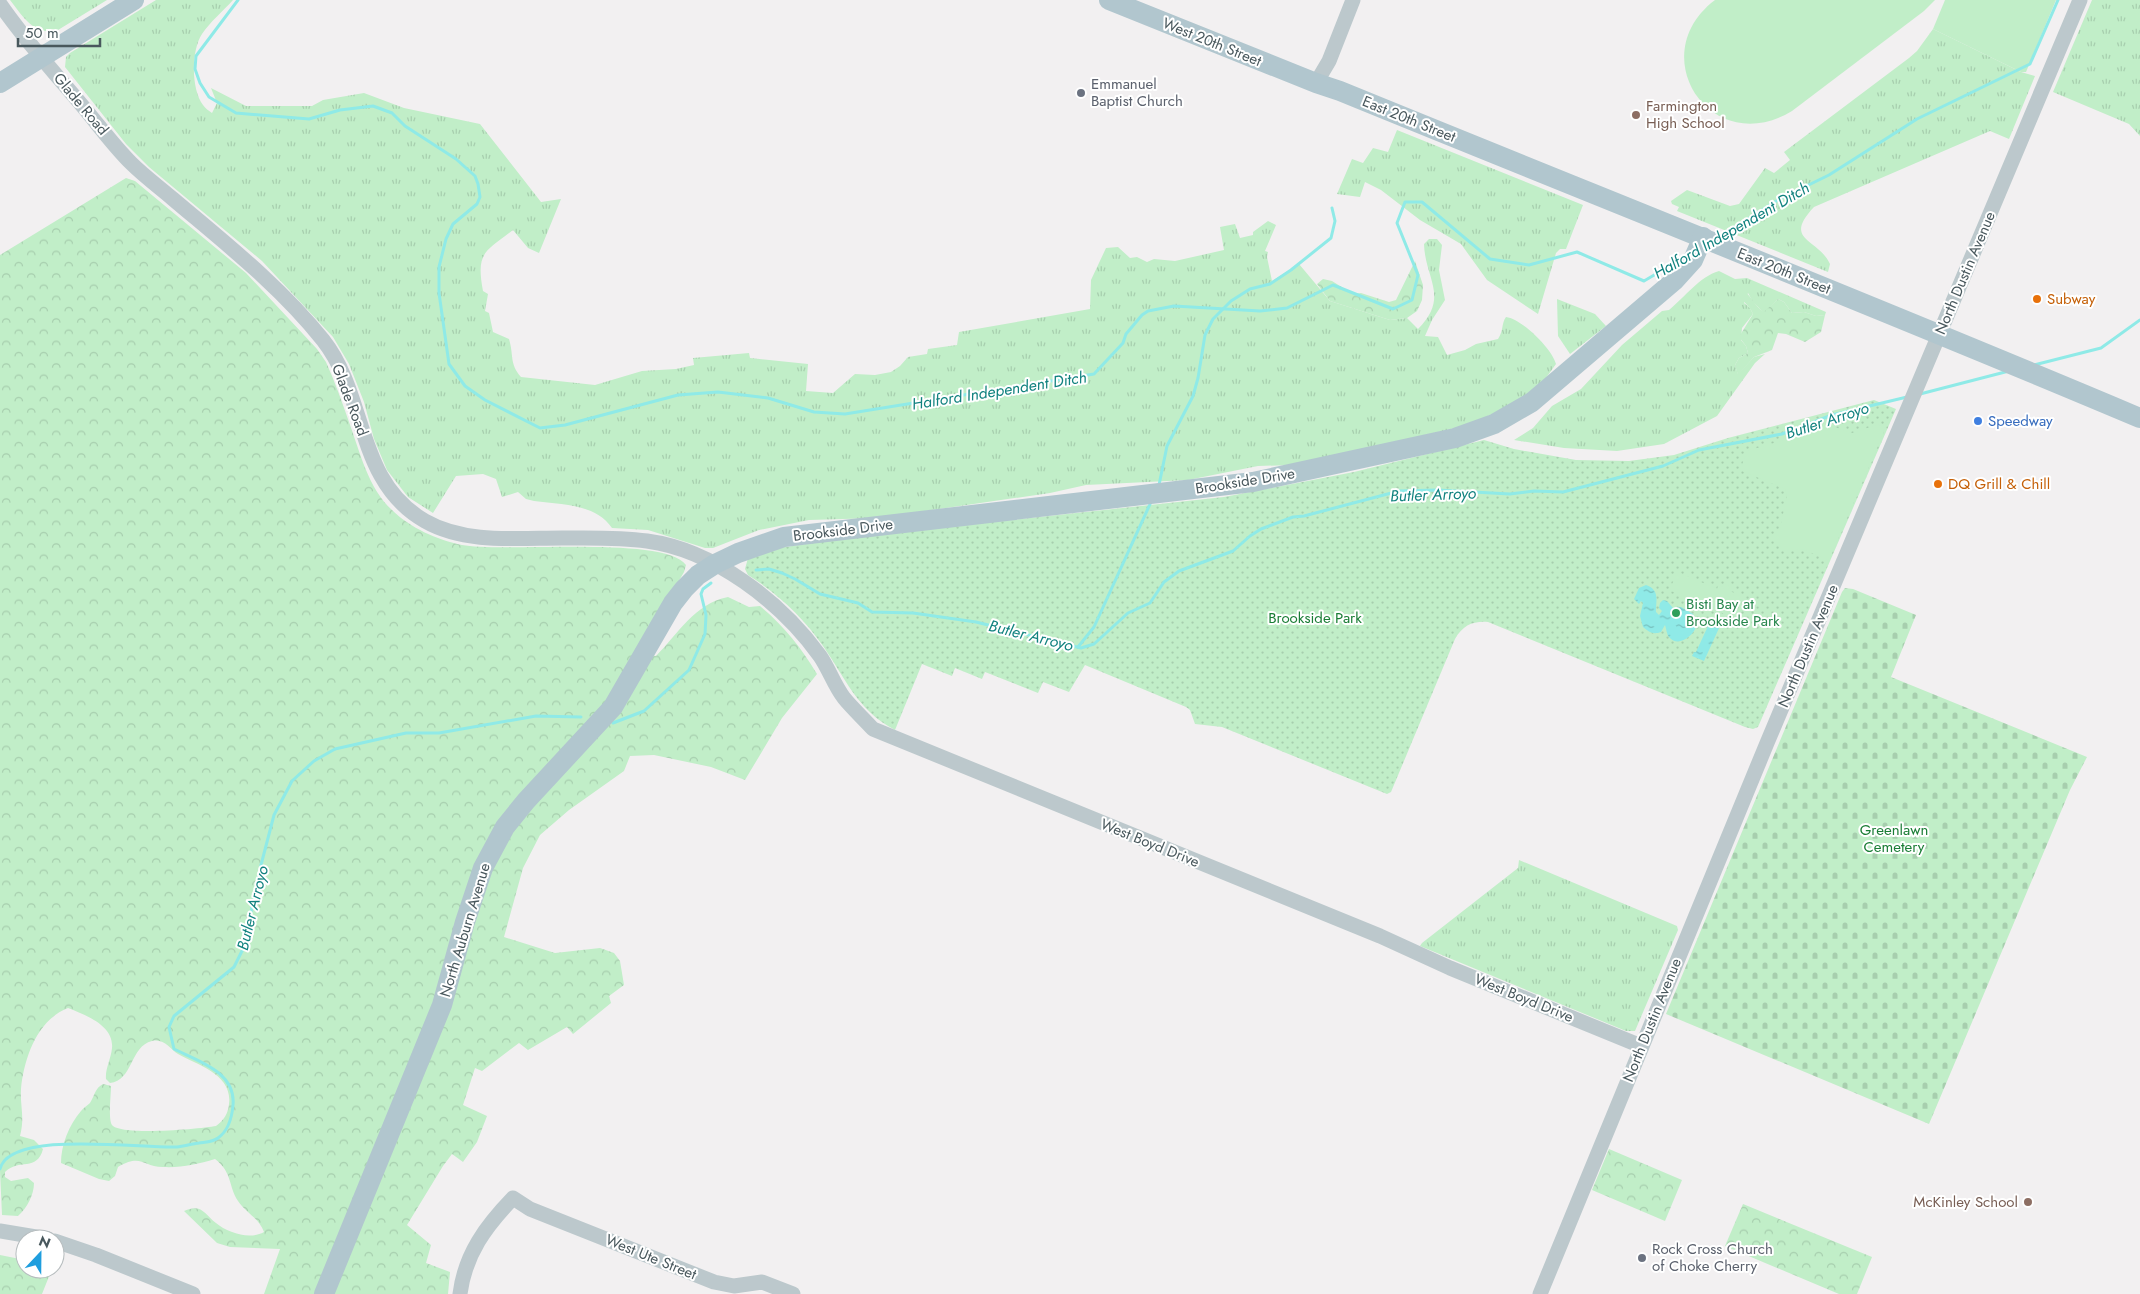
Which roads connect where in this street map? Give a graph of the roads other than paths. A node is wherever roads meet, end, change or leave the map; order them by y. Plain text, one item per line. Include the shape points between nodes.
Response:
1 (134, 0) edge
2 (1109, 0) edge
3 (1353, 0) edge
4 (2080, 0) edge
5 (0, 4) edge
6 (41, 57) junction
7 (0, 83) edge
8 (1316, 83) junction
9 (1702, 237) junction
10 (1940, 334) junction
11 (2140, 418) edge
12 (715, 564) junction
13 (1641, 1046) junction
14 (0, 1231) edge
15 (15, 1234) edge
16 (65, 1244) edge
17 (193, 1294) edge
18 (324, 1294) edge
19 (460, 1294) edge
20 (793, 1294) edge
21 (1540, 1294) edge

1 - 6 main road
2 - 8 main road, West 20th Street
3 - 8 street via 1329,60
4 - 10 street, North Dustin Avenue
5 - 6 street, Glade Road
6 - 7 main road
6 - 12 street, Glade Road via 130,163 252,266 325,342 344,376 379,477 413,514 438,527 466,535 649,541 684,550
8 - 9 main road, East 20th Street
9 - 10 main road, East 20th Street
9 - 12 main road, Brookside Drive via 1693,260 1674,281 1532,402 1482,430 1253,482 784,537
10 - 11 main road, East 20th Street
10 - 13 street, North Dustin Avenue
12 - 13 street, West Boyd Drive via 784,614 820,656 843,697 873,729
12 - 18 main road, North Auburn Avenue via 698,575 673,603 613,707 526,801 492,849 468,912 442,1005
13 - 21 street, North Dustin Avenue
14 - 15 street
16 - 17 street
19 - 20 street, West Ute Street via 465,1269 476,1243 513,1198 530,1209 714,1282 734,1286 762,1282

